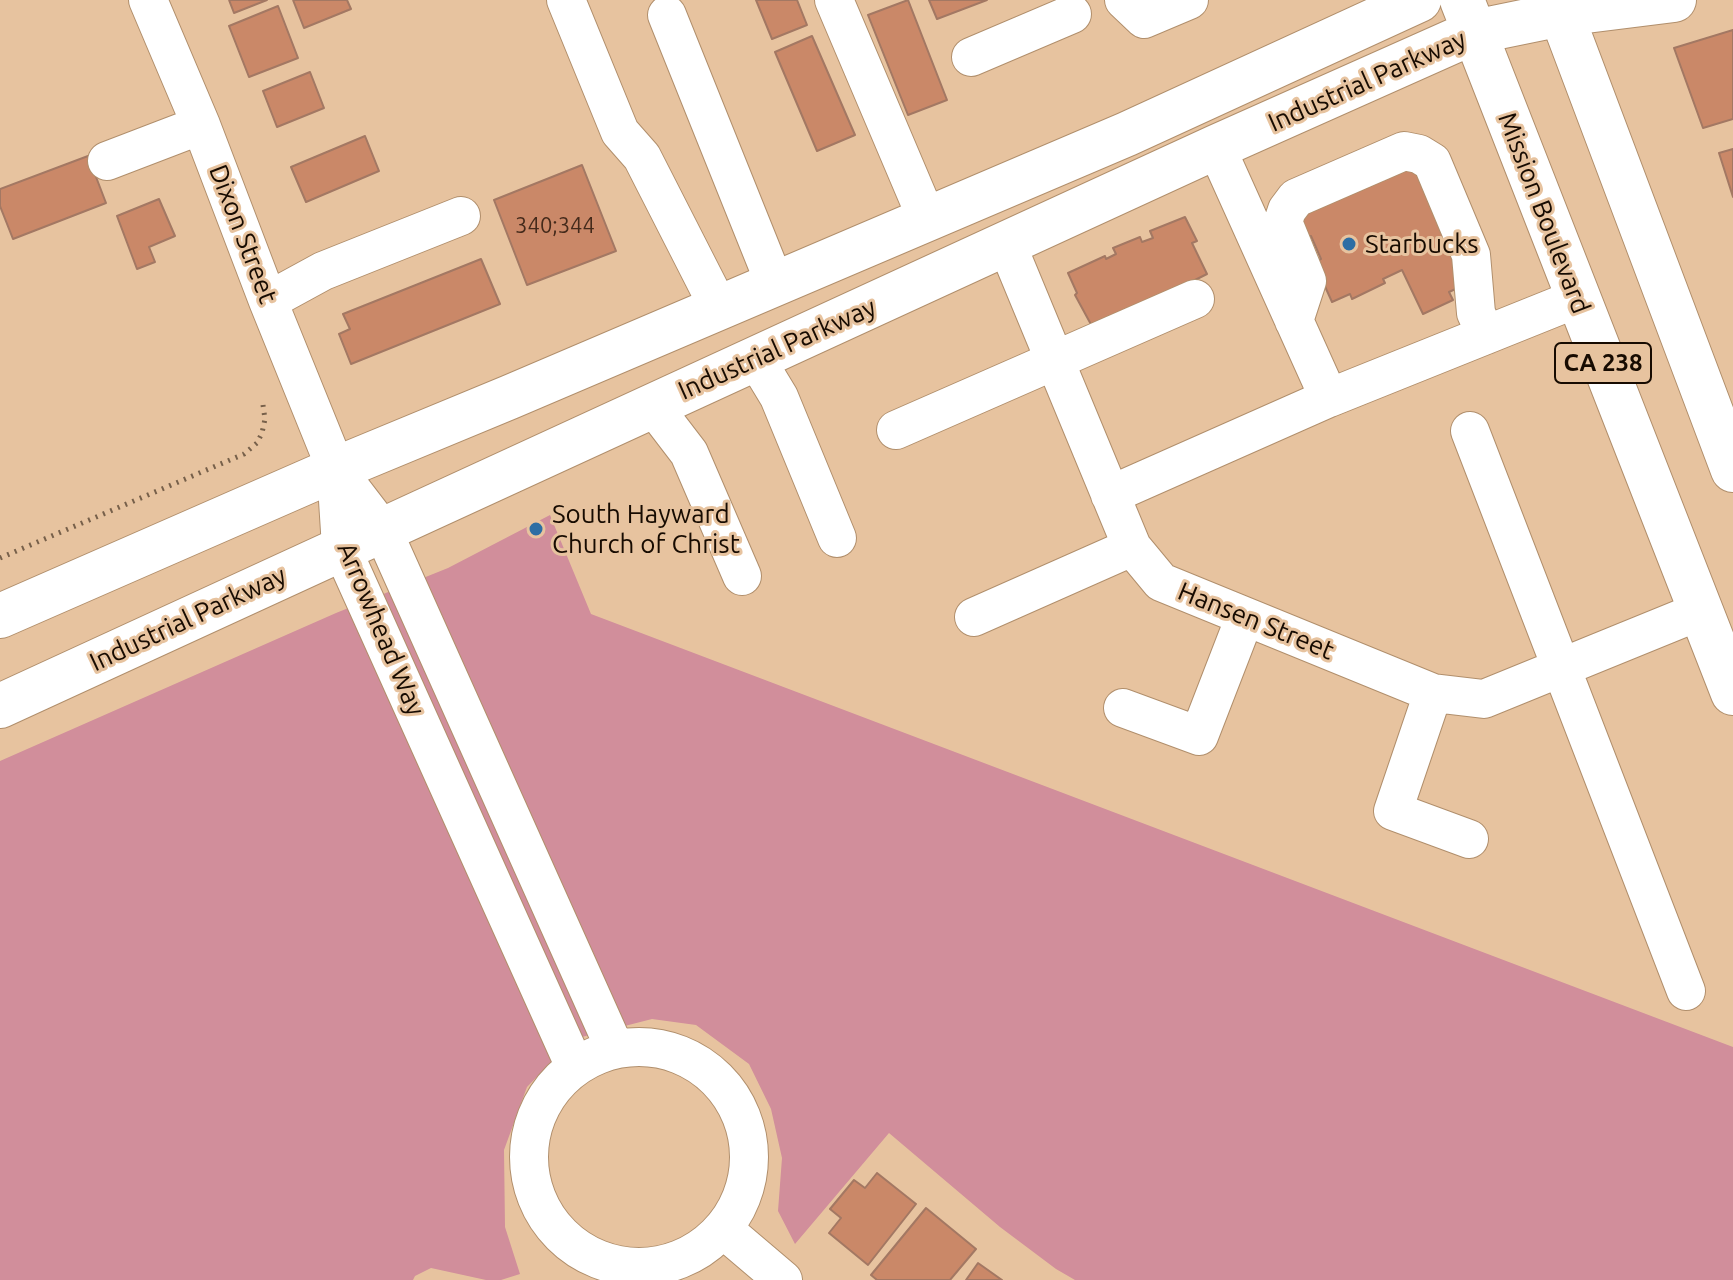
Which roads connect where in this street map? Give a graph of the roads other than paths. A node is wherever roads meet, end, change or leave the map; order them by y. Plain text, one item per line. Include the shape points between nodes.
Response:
1 (148, 0) edge
2 (566, 0) edge
3 (834, 0) edge
4 (1124, 0) edge
5 (1189, 0) edge
6 (1419, 0) edge
7 (1674, 0) edge
8 (1559, 7) edge
9 (1072, 14) dead end
10 (667, 15) dead end
11 (1468, 16) edge
12 (971, 57) dead end
13 (201, 125) junction
14 (1216, 147) junction
15 (107, 161) dead end
16 (461, 216) dead end
17 (927, 219) junction
18 (1007, 245) junction
19 (775, 284) junction
20 (1578, 298) junction
21 (1195, 299) dead end
22 (268, 301) junction
23 (719, 308) junction
24 (1294, 321) junction
25 (1486, 335) junction
26 (756, 359) junction
27 (1054, 360) junction
28 (1329, 398) junction
29 (653, 406) junction
30 (896, 430) dead end
31 (1470, 431) dead end
32 (336, 469) junction
33 (1733, 469) edge
34 (1110, 495) junction
35 (382, 529) junction
36 (837, 538) dead end
37 (341, 547) junction
38 (1132, 547) junction
39 (742, 576) dead end
40 (1700, 611) junction
41 (0, 616) edge
42 (974, 617) dead end
43 (1245, 617) junction
44 (1560, 668) junction
45 (1433, 693) junction
46 (1733, 693) edge
47 (0, 706) edge
48 (1123, 708) dead end
49 (1469, 839) dead end
50 (1686, 991) dead end
51 (615, 1049) junction
52 (575, 1067) junction
53 (723, 1229) junction
54 (599, 1270) edge
55 (783, 1280) edge

1 - 13 street, Dixon Street
2 - 23 street via 620,132 642,157
3 - 17 street
4 - 5 street via 1144,19
6 - 17 main road, Industrial Parkway
7 - 8 main road, Industrial Parkway
8 - 11 main road, Industrial Parkway
8 - 33 main road, CA 238
9 - 12 street
10 - 19 street
11 - 14 main road, Industrial Parkway
11 - 20 main road, Mission Boulevard / CA 238
13 - 15 street
13 - 22 street, Dixon Street
14 - 18 main road, Industrial Parkway
14 - 24 street
16 - 22 street via 323,271
17 - 19 main road, Industrial Parkway
18 - 26 main road, Industrial Parkway
18 - 27 street, Hansen Street
19 - 23 main road, Industrial Parkway
20 - 25 street
20 - 40 main road, Mission Boulevard / CA 238
21 - 27 street
22 - 32 street, Dixon Street
23 - 32 main road, Industrial Parkway
24 - 25 street via 1307,281 1283,222 1287,210 1296,198 1404,151 1432,162 1471,255 1476,313
24 - 28 street
25 - 28 street
26 - 29 main road, Industrial Parkway
26 - 36 street via 779,397
27 - 30 street
27 - 34 street, Hansen Street
28 - 34 street
29 - 35 main road, Industrial Parkway
29 - 39 street via 689,453
31 - 44 street
32 - 35 street, Arrowhead Way
32 - 37 street, Arrowhead Way
32 - 41 main road, Industrial Parkway
34 - 38 street, Hansen Street
35 - 37 main road, Industrial Parkway
35 - 51 street, Arrowhead Way
37 - 47 main road, Industrial Parkway
37 - 52 street, Arrowhead Way
38 - 42 street
38 - 43 street, Hansen Street via 1161,582
40 - 44 street, Hansen Street
40 - 46 main road, Mission Boulevard / CA 238
43 - 45 street, Hansen Street
43 - 48 street via 1199,736
44 - 45 street, Hansen Street via 1484,699
44 - 50 street
45 - 49 street via 1393,811
51 - 52 street
51 - 53 street via 648,1046 678,1053 708,1070 731,1095 745,1124 750,1152 738,1207
52 - 54 street via 539,1110 530,1141 530,1175 541,1207 560,1234
53 - 54 street via 699,1249 666,1264
53 - 55 street

